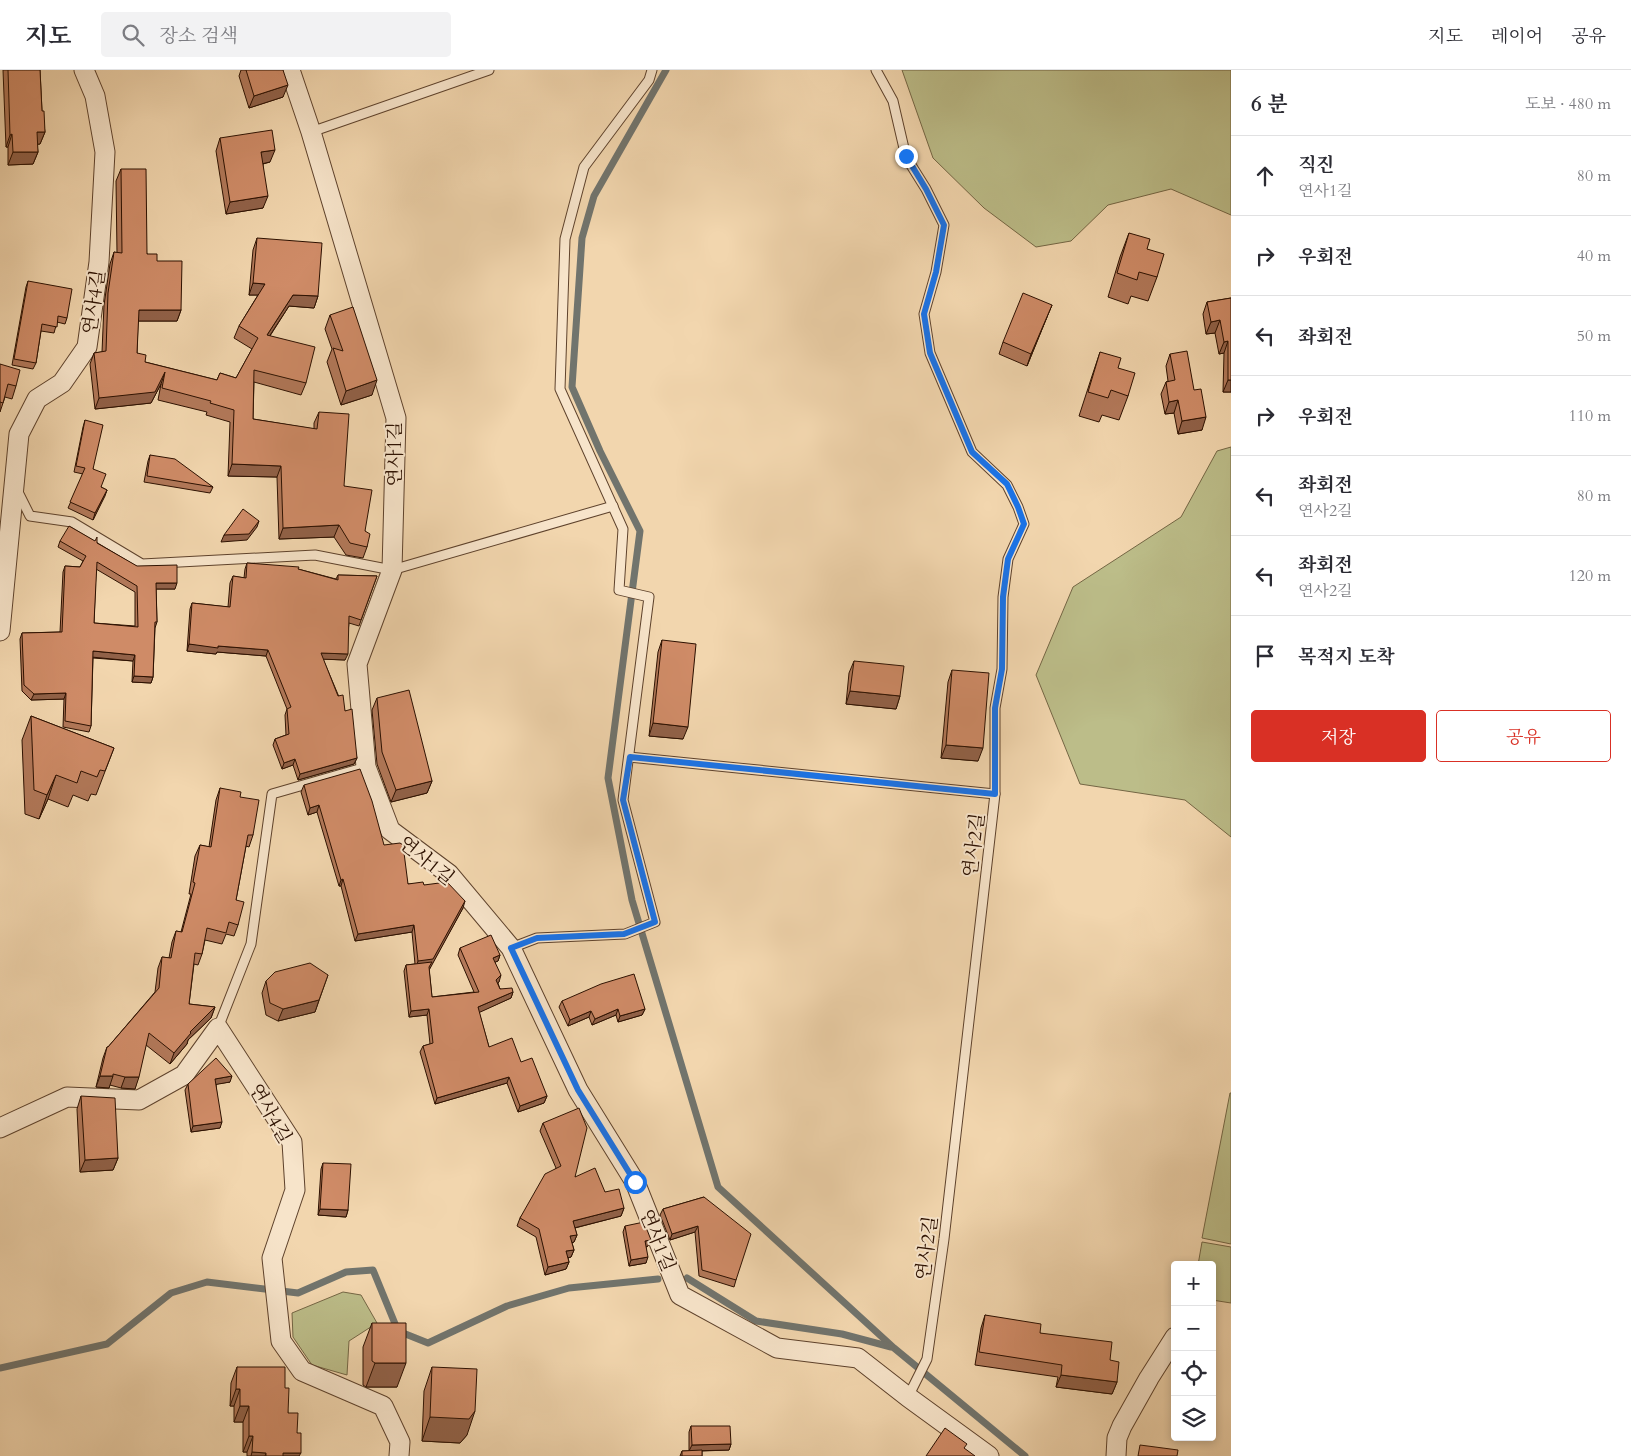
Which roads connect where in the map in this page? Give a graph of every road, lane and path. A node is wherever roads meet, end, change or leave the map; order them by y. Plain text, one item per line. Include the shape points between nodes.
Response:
1 (84, 70) edge
2 (290, 70) edge
3 (489, 70) edge
4 (652, 70) edge
5 (876, 70) edge
6 (311, 132) junction
7 (15, 485) junction
8 (613, 506) junction
9 (392, 570) junction
10 (0, 631) edge
11 (630, 757) junction
12 (366, 767) junction
13 (995, 794) junction
14 (511, 948) junction
15 (218, 1028) junction
16 (0, 1128) edge
17 (1171, 1344) edge
18 (908, 1397) junction
19 (399, 1456) edge
20 (989, 1456) edge
21 (1116, 1456) edge

1 - 7 street, 연사4길 via 95,96 105,152 99,262 87,347 62,383 37,399 28,416 19,434
2 - 6 street, 연사1길
3 - 6 lane
4 - 8 lane via 650,80 584,167 565,239 560,389
5 - 13 lane, 연사2길 via 893,101 906,156 944,225 924,314 930,353 972,452 1007,484 1024,524 1008,559 1003,597 1002,669 995,708
6 - 9 street, 연사1길 via 396,418
7 - 9 lane via 30,516 72,522 142,564 315,556
7 - 10 street, 연사4길
8 - 9 lane
8 - 11 lane via 623,529 619,590 648,596
9 - 12 street, 연사1길 via 357,664
11 - 13 lane
11 - 14 lane via 623,800 655,922 624,934 537,938
12 - 14 street, 연사1길 via 390,830 449,874
12 - 15 lane via 272,794 251,944
13 - 18 lane, 연사2길 via 944,1239 927,1359
14 - 18 street, 연사1길 via 578,1090 635,1182 680,1295 777,1348 858,1358
15 - 16 street via 184,1075 139,1100 67,1097
15 - 19 street, 연사4길 via 292,1142 295,1190 272,1258 281,1341 302,1371 383,1406 400,1442
17 - 21 street via 1122,1426 1117,1438
18 - 20 street, 연사1길

